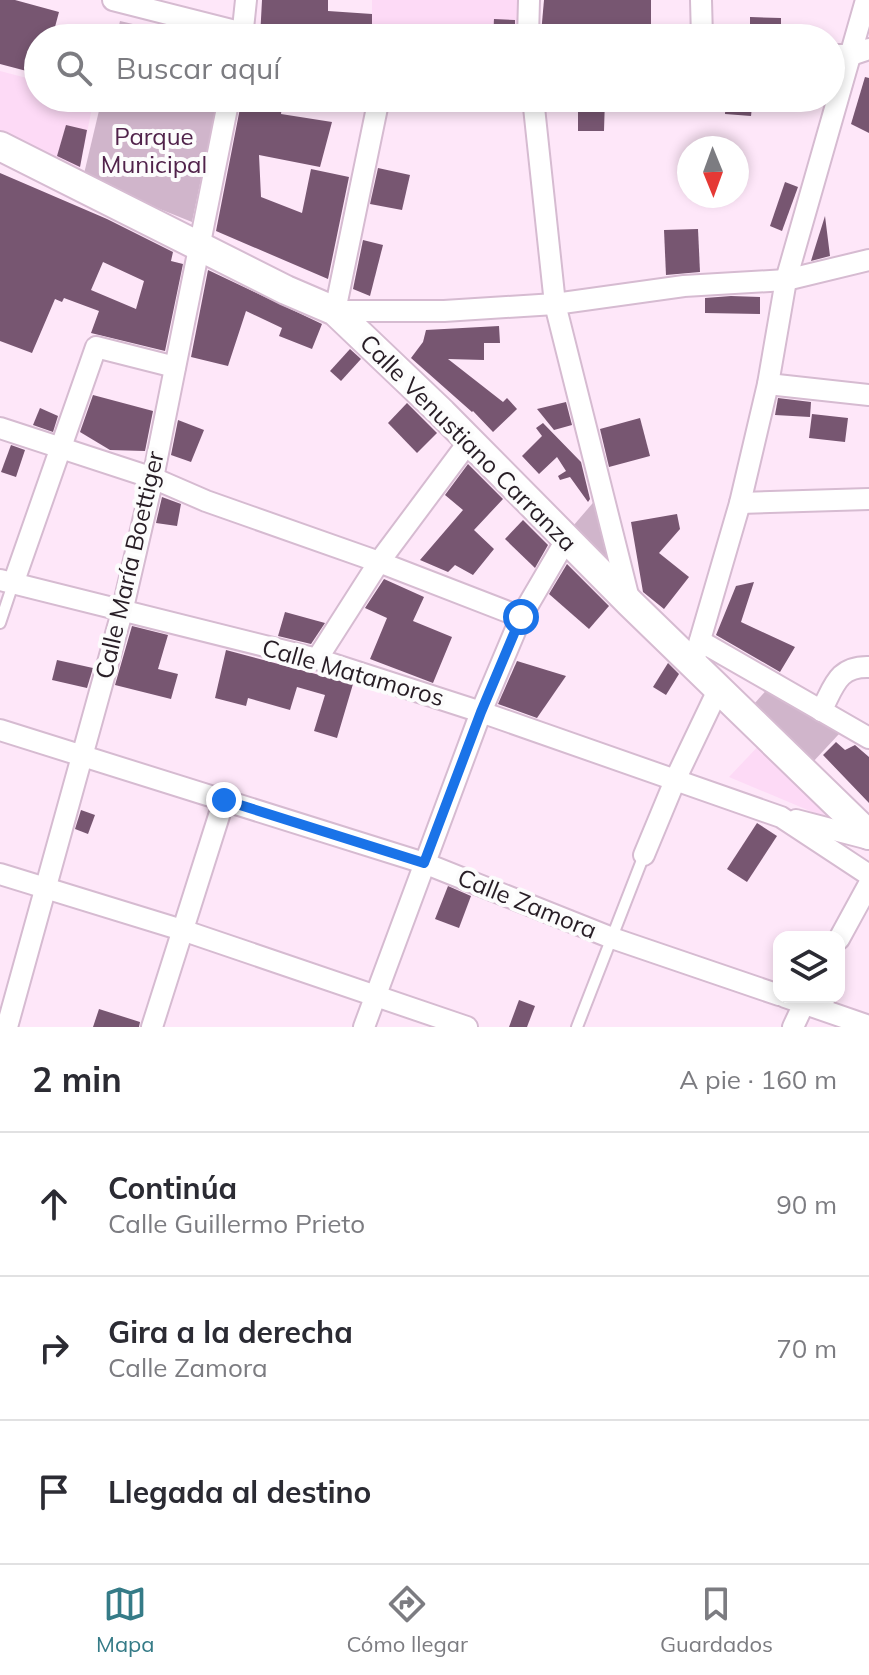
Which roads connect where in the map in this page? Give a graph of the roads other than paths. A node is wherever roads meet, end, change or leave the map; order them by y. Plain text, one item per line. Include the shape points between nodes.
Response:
1 (246, 0) edge
2 (529, 0) edge
3 (701, 0) edge
4 (866, 0) edge
5 (126, 2) edge
6 (203, 24) edge
7 (243, 24) edge
8 (528, 24) edge
9 (702, 24) edge
10 (850, 53) edge
11 (226, 112) edge
12 (376, 112) edge
13 (534, 112) edge
14 (833, 112) edge
15 (0, 146) edge
16 (198, 244) junction
17 (869, 260) edge
18 (786, 280) junction
19 (555, 304) junction
20 (335, 311) junction
21 (175, 367) junction
22 (768, 384) junction
23 (869, 395) edge
24 (0, 428) edge
25 (470, 440) junction
26 (59, 448) junction
27 (153, 478) junction
28 (869, 499) edge
29 (740, 503) junction
30 (566, 540) junction
31 (379, 562) junction
32 (6, 582) edge
33 (630, 603) junction
34 (122, 612) junction
35 (521, 617) junction
36 (0, 623) edge
37 (697, 652) junction
38 (317, 659) junction
39 (869, 667) edge
40 (719, 688) junction
41 (821, 711) junction
42 (481, 712) junction
43 (0, 730) edge
44 (869, 738) edge
45 (83, 757) junction
46 (676, 778) junction
47 (224, 800) junction
48 (781, 817) junction
49 (869, 837) edge
50 (644, 855) joint
51 (424, 863) junction
52 (0, 874) edge
53 (869, 875) edge
54 (869, 884) edge
55 (44, 888) junction
56 (182, 930) junction
57 (843, 931) edge
58 (612, 938) junction
59 (773, 991) edge
60 (375, 997) junction
61 (794, 1003) edge
62 (807, 1003) edge
63 (869, 1026) edge
64 (7, 1027) edge
65 (152, 1027) edge
66 (364, 1027) edge
67 (467, 1027) edge
68 (577, 1027) edge
69 (793, 1027) edge

1 - 7 street
2 - 8 street
3 - 9 street
4 - 10 street
5 - 6 street
11 - 16 street, Calle María Boettiger
12 - 20 street
13 - 19 street
14 - 18 street
15 - 16 street, Calle Venustiano Carranza
16 - 20 street, Calle Venustiano Carranza
16 - 21 street, Calle María Boettiger
17 - 18 street
18 - 19 street via 684,286
18 - 22 street
19 - 20 street
19 - 33 street
20 - 25 street, Calle Venustiano Carranza
21 - 26 street via 96,347
21 - 27 street, Calle María Boettiger
22 - 23 street
22 - 29 street
24 - 26 street
25 - 30 street, Calle Venustiano Carranza
25 - 31 street
26 - 27 street
26 - 32 street
27 - 31 street
27 - 34 street, Calle María Boettiger
28 - 29 street
29 - 37 street
30 - 33 street, Calle Venustiano Carranza
30 - 35 street
31 - 35 street
31 - 38 street
32 - 34 street, Calle Matamoros
32 - 36 lane
33 - 37 street, Calle Venustiano Carranza
34 - 38 street, Calle Matamoros
34 - 45 street, Calle María Boettiger
35 - 42 street
37 - 40 street, Calle Venustiano Carranza
37 - 41 street
38 - 42 street, Calle Matamoros
39 - 41 street via 841,674
40 - 46 street
40 - 49 street, Calle Venustiano Carranza
41 - 44 street
42 - 46 street, Calle Matamoros
42 - 51 street
43 - 45 street, Calle Zamora
45 - 47 street, Calle Zamora
45 - 55 street, Calle María Boettiger
46 - 48 street, Calle Matamoros
46 - 50 street
47 - 51 street, Calle Zamora
47 - 56 street
48 - 49 street
48 - 53 street, Calle Matamoros
50 - 58 lane
51 - 58 street, Calle Zamora
51 - 60 street
52 - 55 street
54 - 57 street
55 - 56 street
55 - 64 street, Calle María Boettiger
56 - 60 street
56 - 65 street
58 - 59 street, Calle Zamora
58 - 68 lane
60 - 66 street
60 - 67 street
61 - 69 street
62 - 63 street, Calle Zamora

